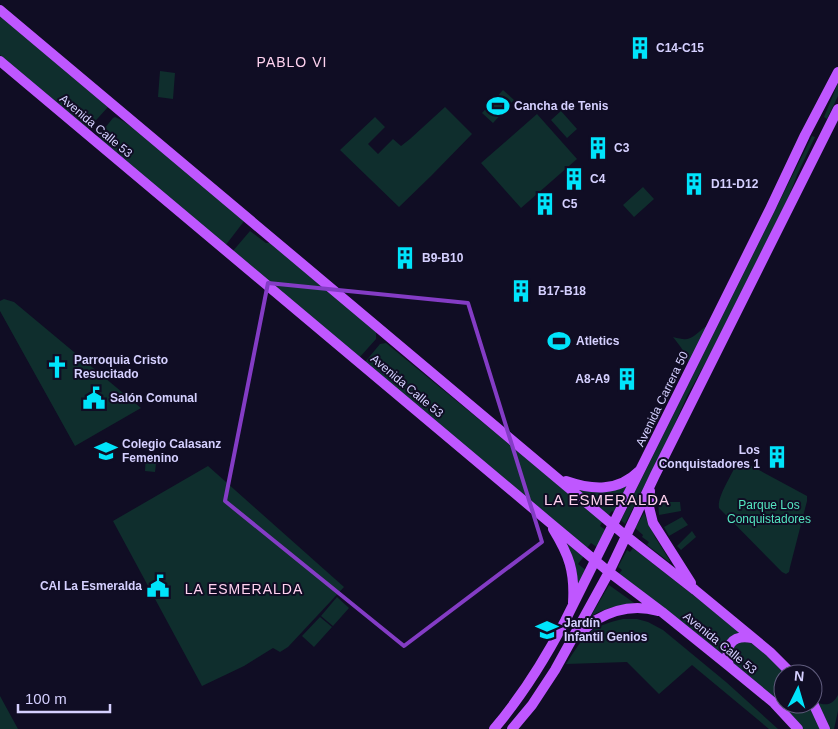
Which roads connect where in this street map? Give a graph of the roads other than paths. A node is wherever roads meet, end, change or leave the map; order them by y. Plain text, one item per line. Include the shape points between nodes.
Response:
1 (0, 10) edge
2 (0, 61) edge
3 (838, 72) edge
4 (838, 109) edge
5 (643, 467) junction
6 (560, 479) junction
7 (651, 484) junction
8 (549, 522) junction
9 (614, 525) junction
10 (626, 536) junction
11 (596, 561) junction
12 (610, 572) junction
13 (695, 590) junction
14 (572, 607) junction
15 (662, 612) junction
16 (752, 638) junction
17 (573, 639) junction
18 (782, 664) edge
19 (729, 666) junction
20 (773, 699) edge
21 (786, 714) edge
22 (818, 714) edge
23 (494, 729) edge
24 (512, 729) edge
25 (798, 729) edge
26 (825, 729) edge

1 - 6 main road, Avenida Calle 53
2 - 8 main road, Avenida Calle 53
3 - 5 main road, Avenida Carrera 50
4 - 7 main road
5 - 6 main road via 626,481 609,487 596,488
5 - 9 main road, Avenida Carrera 50
6 - 9 main road, Avenida Calle 53
7 - 10 main road
7 - 13 main road via 649,507 653,522
8 - 11 main road, Avenida Calle 53
8 - 14 main road via 571,567
9 - 10 main road, Avenida Calle 53
9 - 11 main road, Avenida Carrera 50
10 - 12 main road
10 - 13 main road, Avenida Calle 53
11 - 12 main road, Avenida Calle 53
11 - 14 main road, Avenida Carrera 50
12 - 15 main road, Avenida Calle 53
12 - 17 main road
13 - 16 main road, Avenida Calle 53
14 - 23 main road, Avenida Carrera 50 via 544,661
15 - 17 main road via 644,608 619,610 595,621
15 - 19 main road, Avenida Calle 53
16 - 18 main road, Avenida Calle 53
16 - 19 main road via 733,640 727,655
17 - 24 main road via 544,688
19 - 20 main road, Avenida Calle 53
21 - 25 main road, Avenida Calle 53
22 - 26 main road

